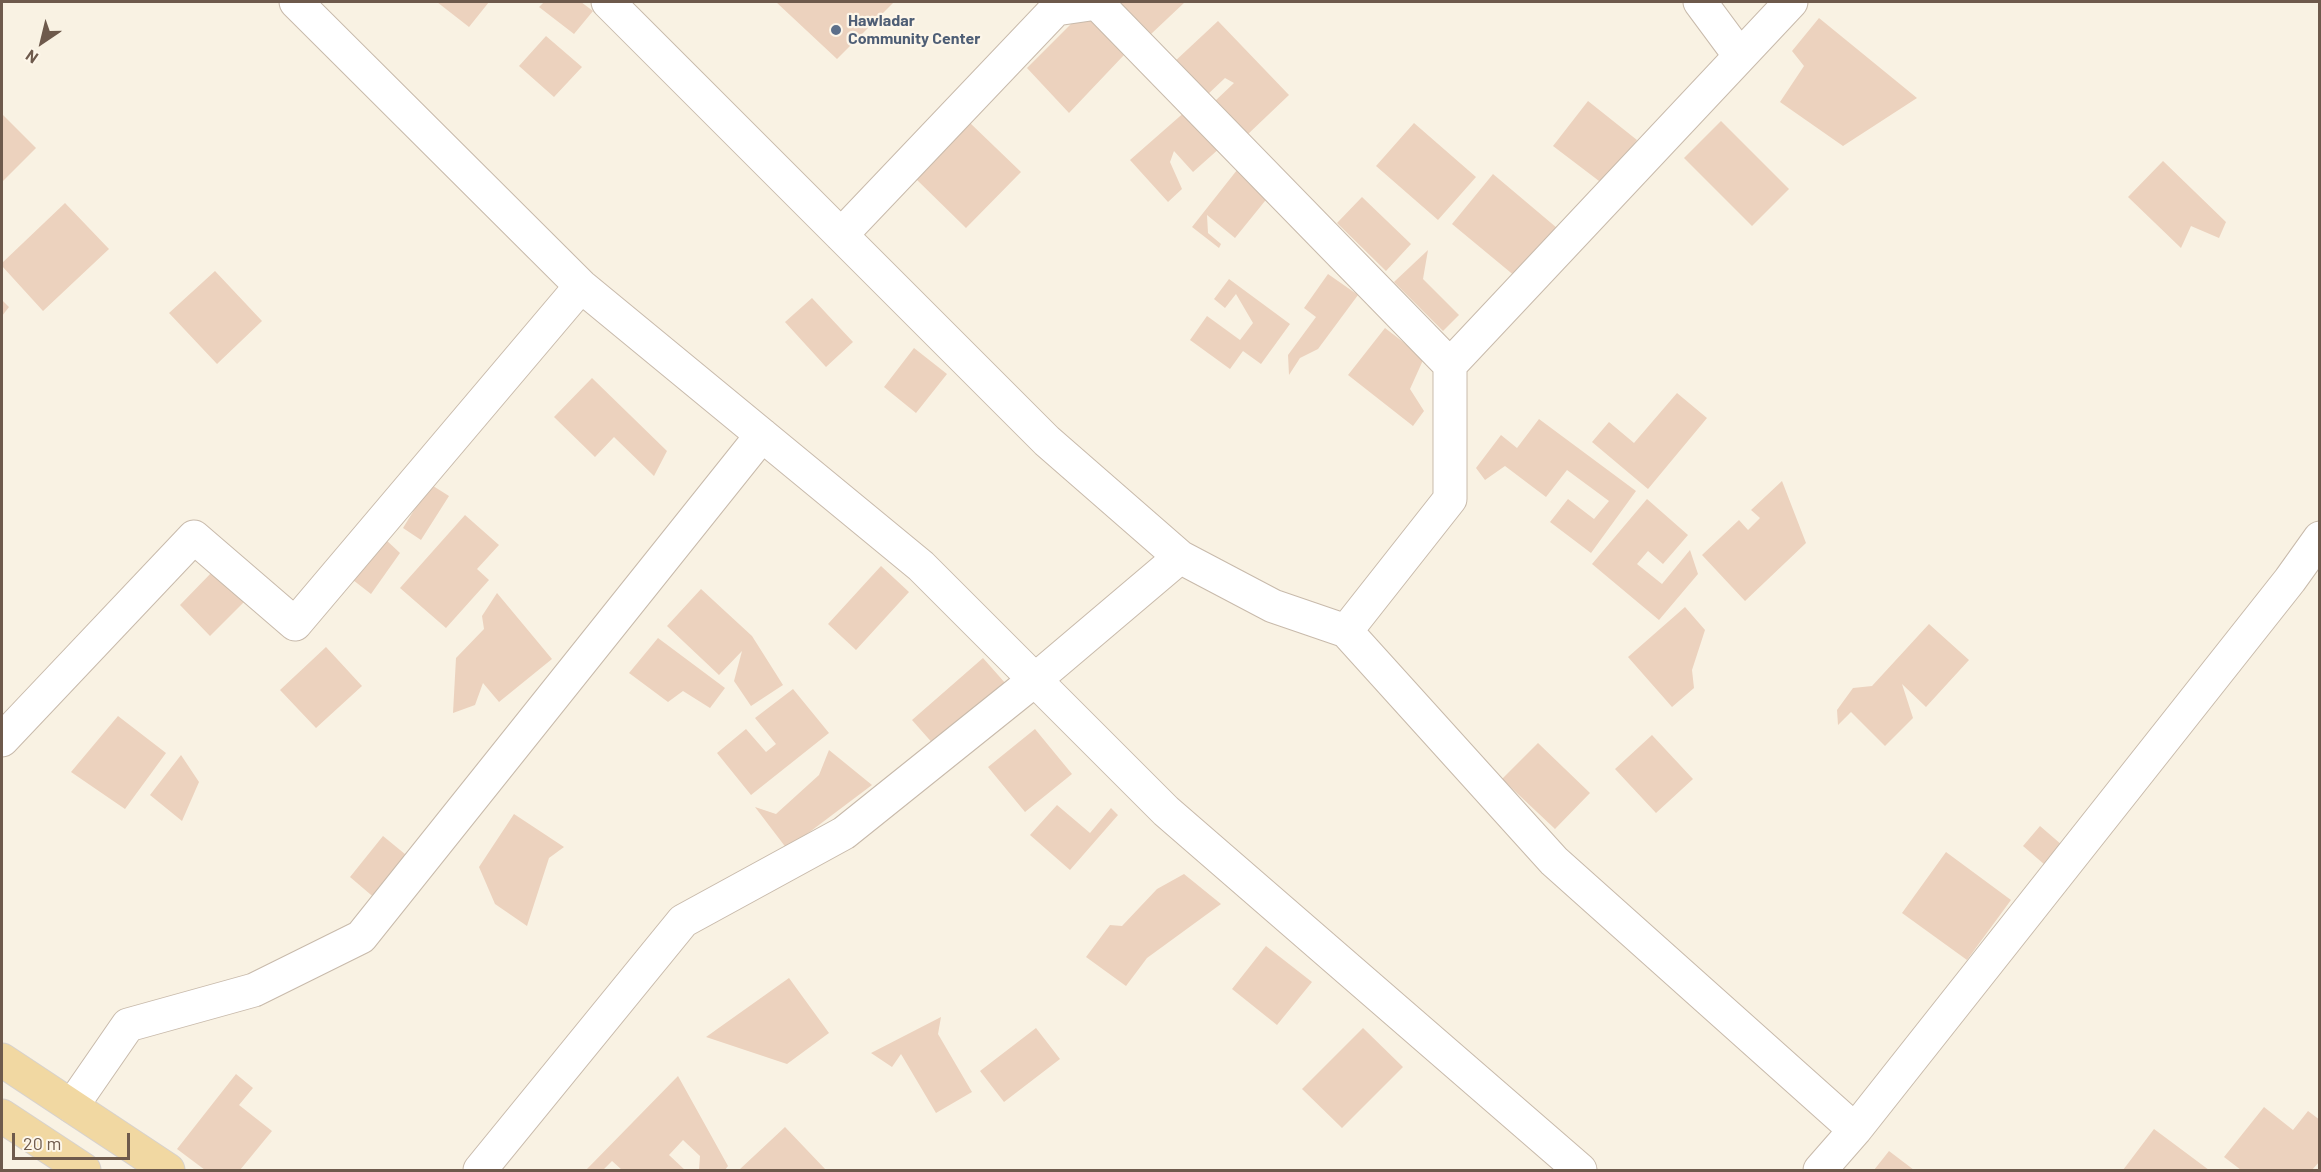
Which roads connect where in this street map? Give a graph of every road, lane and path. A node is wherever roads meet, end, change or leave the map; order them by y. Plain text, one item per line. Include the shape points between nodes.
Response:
1 (296, 2) edge
2 (608, 2) edge
3 (1096, 2) edge
4 (1700, 2) edge
5 (1791, 2) edge
6 (1740, 56) junction
7 (841, 235) junction
8 (581, 286) junction
9 (1450, 365) junction
10 (762, 435) junction
11 (2319, 538) edge
12 (1180, 557) junction
13 (1346, 631) junction
14 (1036, 679) junction
15 (2, 740) edge
16 (2, 1060) edge
17 (72, 1106) junction
18 (2, 1116) edge
19 (1855, 1130) junction
20 (84, 1170) edge
21 (168, 1170) edge
22 (480, 1170) edge
23 (1580, 1170) edge
24 (1820, 1170) edge

1 - 8 street
2 - 7 street
3 - 7 street via 1056,9
3 - 9 street
4 - 6 street
5 - 6 street
6 - 9 street
7 - 12 street via 1047,441
8 - 10 street
8 - 15 street via 295,624 194,537
9 - 13 street via 1449,499
10 - 14 street via 921,566
10 - 17 street via 361,937 254,990 128,1025
11 - 19 street via 2290,580
12 - 13 street via 1273,606
12 - 14 street
13 - 19 street via 1554,861
14 - 22 street via 844,833 683,921
14 - 23 street via 1166,811
16 - 17 main road
17 - 21 main road
18 - 20 main road
19 - 24 street

